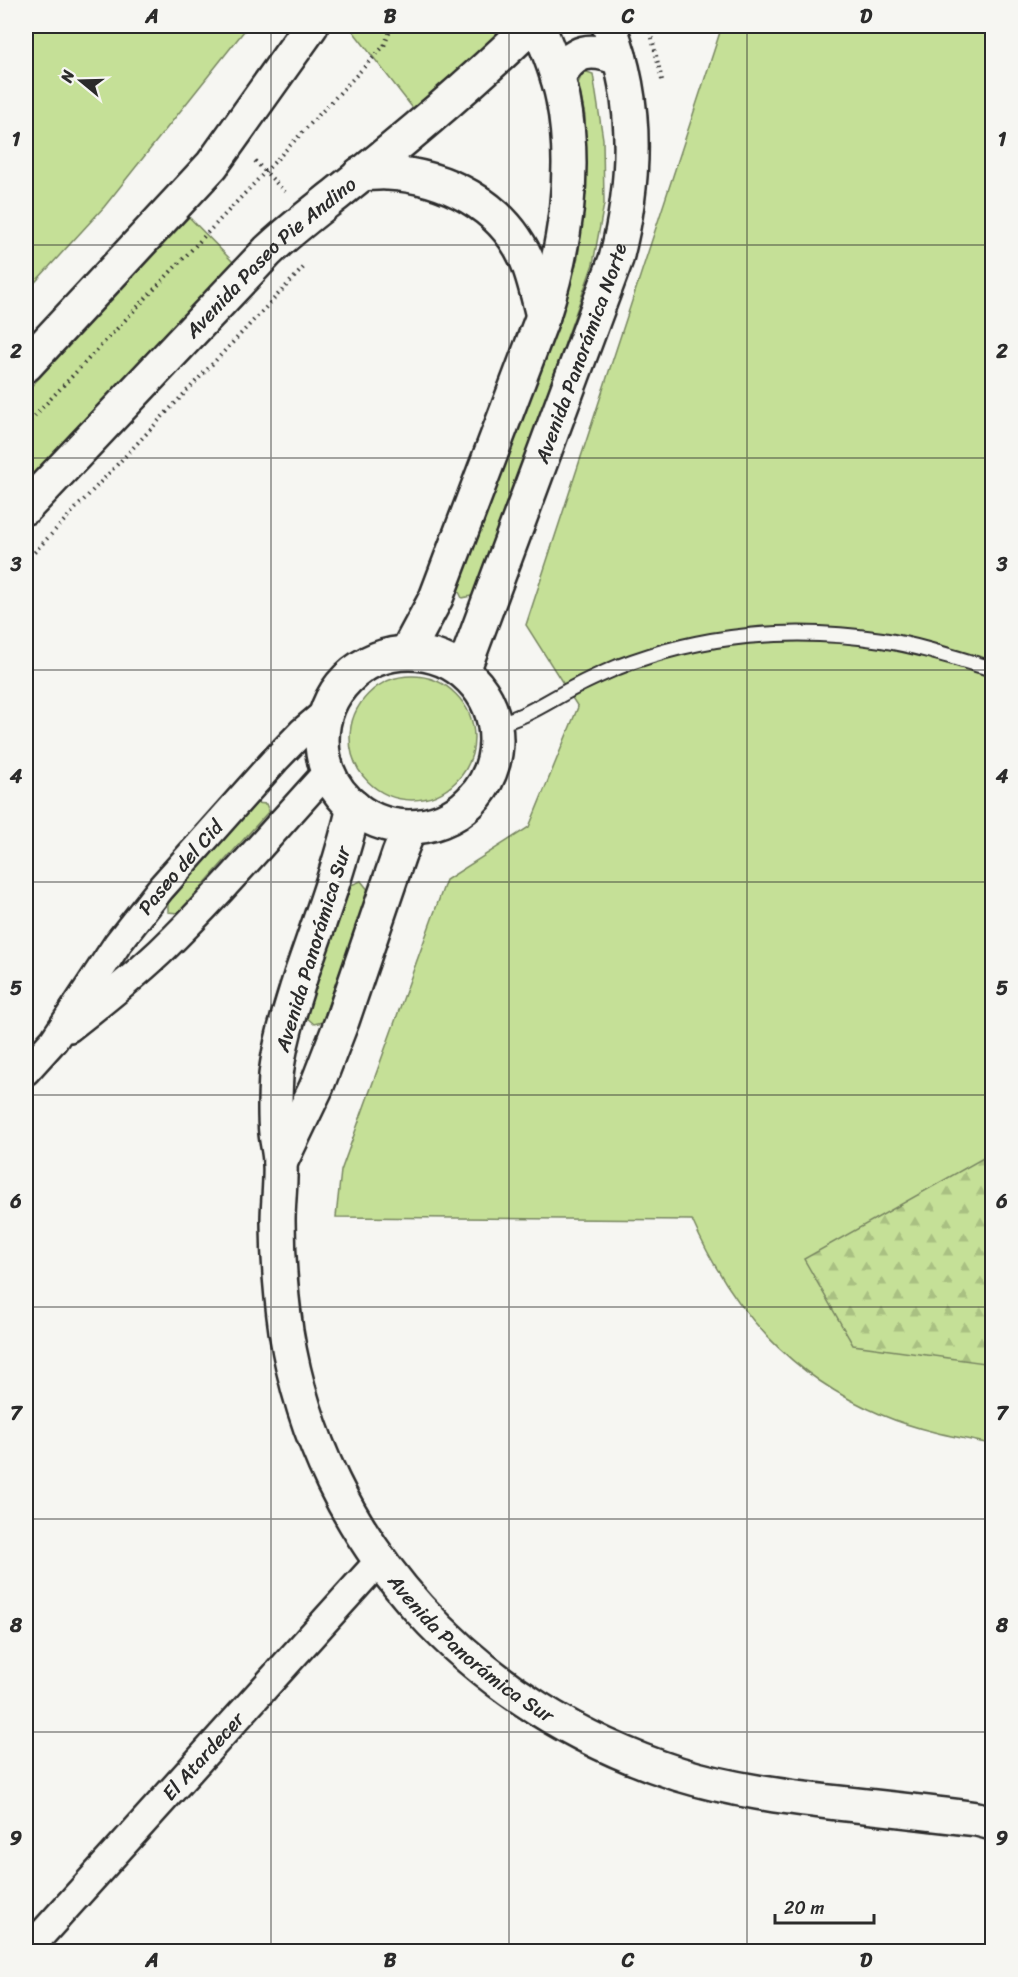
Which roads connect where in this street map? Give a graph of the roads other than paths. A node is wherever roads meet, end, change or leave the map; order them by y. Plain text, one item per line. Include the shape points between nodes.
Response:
1 (311, 26) edge
2 (531, 26) edge
3 (538, 26) edge
4 (609, 26) edge
5 (620, 59) junction
6 (558, 78) junction
7 (360, 174) junction
8 (543, 316) junction
9 (26, 365) edge
10 (26, 507) edge
11 (407, 652) junction
12 (993, 669) edge
13 (463, 671) junction
14 (327, 711) junction
15 (495, 724) junction
16 (328, 771) junction
17 (354, 807) junction
18 (410, 827) junction
19 (54, 1040) junction
20 (26, 1071) edge
21 (280, 1163) junction
22 (379, 1561) junction
23 (987, 1820) edge
24 (26, 1952) edge

1 - 9 street via 212,165
2 - 7 street, Avenida Paseo Pie Andino via 462,90
3 - 6 street
4 - 5 street, Avenida Panorámica Norte
5 - 6 street via 596,51 585,53 567,63
5 - 13 street, Avenida Panorámica Norte via 632,157 619,248
6 - 8 street via 567,126 568,188 554,282
7 - 8 street via 387,173 429,180 486,207 514,237 526,258
7 - 10 street, Avenida Paseo Pie Andino via 246,272
8 - 11 street via 436,598
11 - 13 street via 437,657
11 - 14 street via 373,660 358,669 345,681
12 - 15 lane via 884,640 827,634 748,635 703,642 618,667 530,713
13 - 15 street via 484,694
14 - 16 street via 322,742
14 - 19 street, Paseo del Cid via 275,760 161,888
15 - 18 street via 494,757 471,801 443,820
16 - 17 street via 343,797
16 - 19 street, Paseo del Cid via 160,952
17 - 18 street via 380,822
17 - 21 street, Avenida Panorámica Sur via 281,1042 275,1104
18 - 21 street, Avenida Panorámica Sur via 342,1021
19 - 20 street, Paseo del Cid
21 - 22 street, Avenida Panorámica Sur via 280,1277 299,1389 332,1482
22 - 23 street, Avenida Panorámica Sur via 420,1609 499,1681 583,1734 628,1755 733,1788
22 - 24 street, El Atardecer

